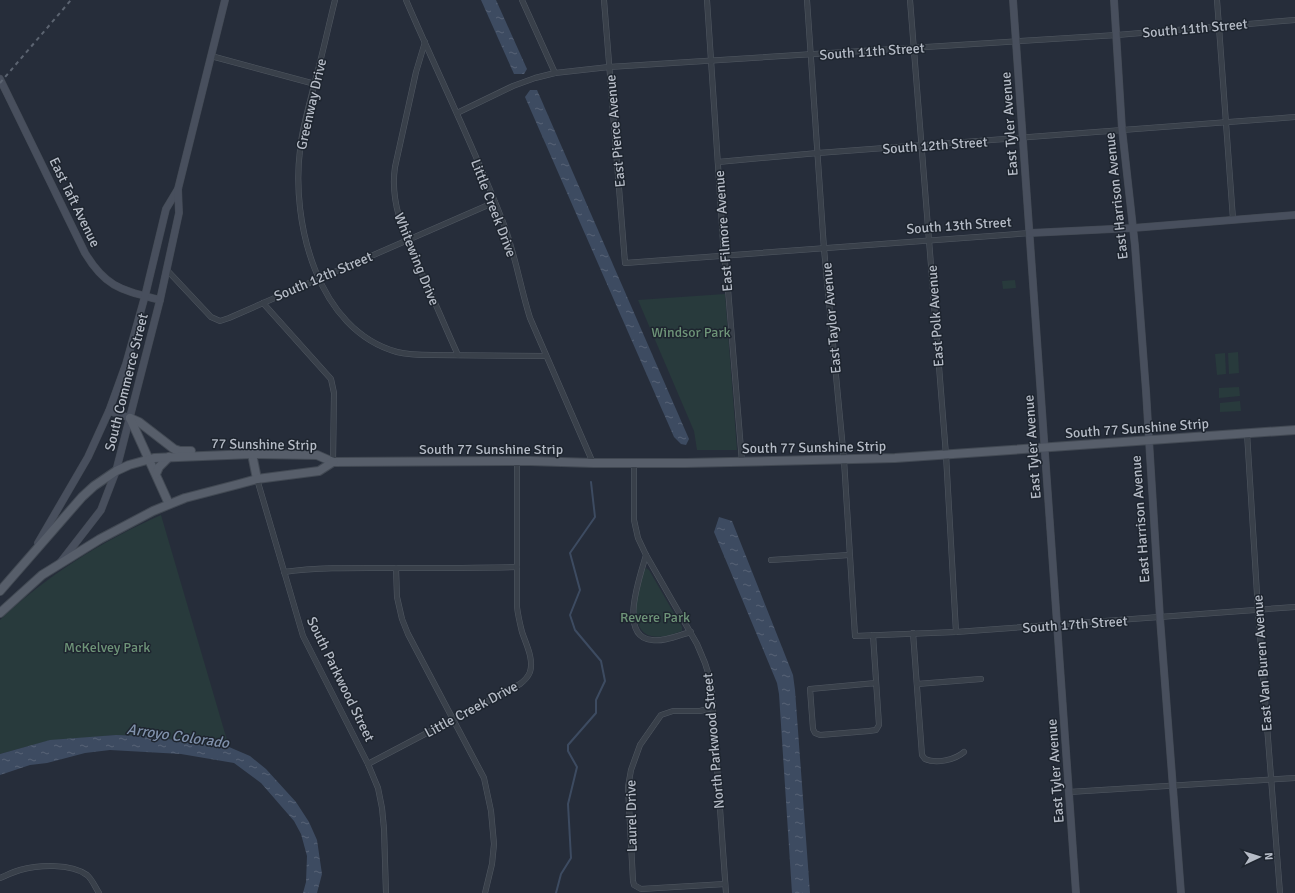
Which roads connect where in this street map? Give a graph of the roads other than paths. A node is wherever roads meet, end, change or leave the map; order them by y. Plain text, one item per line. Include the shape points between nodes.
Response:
1 (225, 0) edge
2 (336, 0) edge
3 (406, 0) edge
4 (522, 0) edge
5 (604, 0) edge
6 (706, 0) edge
7 (807, 0) edge
8 (910, 0) edge
9 (1013, 0) edge
10 (1114, 0) edge
11 (1217, 0) edge
12 (1295, 20) edge
13 (1219, 26) junction
14 (1116, 35) junction
15 (425, 42) junction
16 (1017, 42) junction
17 (913, 48) junction
18 (811, 54) junction
19 (211, 56) junction
20 (711, 62) junction
21 (609, 67) junction
22 (555, 73) junction
23 (0, 79) edge
24 (315, 84) junction
25 (457, 113) junction
26 (1295, 117) edge
27 (1226, 122) junction
28 (1122, 129) junction
29 (1023, 138) junction
30 (922, 145) junction
31 (818, 153) junction
32 (718, 162) junction
33 (178, 189) junction
34 (495, 202) junction
35 (1295, 215) edge
36 (1233, 219) junction
37 (1133, 228) junction
38 (1030, 233) junction
39 (408, 240) junction
40 (929, 241) junction
41 (824, 249) junction
42 (724, 256) junction
43 (625, 263) joint
44 (166, 269) junction
45 (319, 278) junction
46 (145, 296) junction
47 (160, 300) junction
48 (263, 303) junction
49 (458, 355) junction
50 (546, 356) junction
51 (109, 411) junction
52 (130, 418) junction
53 (1295, 430) edge
54 (1247, 433) junction
55 (1149, 440) junction
56 (1045, 448) junction
57 (239, 454) junction
58 (252, 454) junction
59 (946, 455) junction
60 (169, 457) junction
61 (148, 459) junction
62 (844, 460) junction
63 (517, 461) junction
64 (333, 462) junction
65 (593, 462) junction
66 (634, 462) junction
67 (742, 462) junction
68 (116, 471) junction
69 (156, 474) junction
70 (257, 479) junction
71 (162, 486) junction
72 (185, 498) junction
73 (169, 504) junction
74 (850, 554) junction
75 (646, 555) junction
76 (30, 556) junction
77 (771, 560) dead end
78 (57, 566) junction
79 (516, 567) junction
80 (396, 568) junction
81 (284, 572) junction
82 (0, 591) edge
83 (1295, 607) edge
84 (1258, 610) junction
85 (0, 613) edge
86 (1160, 618) junction
87 (1058, 625) junction
88 (691, 632) junction
89 (956, 632) junction
90 (913, 634) junction
91 (873, 635) junction
92 (855, 636) joint
93 (982, 679) dead end
94 (876, 683) junction
95 (917, 684) junction
96 (712, 708) junction
97 (453, 719) junction
98 (964, 752) dead end
99 (368, 764) junction
100 (1295, 778) edge
101 (1270, 780) junction
102 (1172, 786) junction
103 (1069, 792) junction
104 (0, 878) edge
105 (725, 884) junction
106 (99, 893) edge
107 (386, 893) edge
108 (485, 893) edge
109 (726, 893) edge
110 (1076, 893) edge
111 (1181, 893) edge
112 (1280, 893) edge

1 - 19 main road, South Commerce Street
2 - 24 street, Greenway Drive
3 - 15 street, Little Creek Drive
4 - 22 street
5 - 21 street, East Pierce Avenue
6 - 20 street, East Filmore Avenue
7 - 18 street, East Taylor Avenue
8 - 17 street, East Polk Avenue
9 - 16 main road, East Tyler Avenue
10 - 14 main road, East Harrison Avenue
11 - 13 street
12 - 13 street, South 11th Street
13 - 14 street, South 11th Street
13 - 27 street
14 - 16 street, South 11th Street
14 - 28 main road, East Harrison Avenue
15 - 25 street, Little Creek Drive
15 - 39 street, Whitewing Drive via 393,178 395,205
16 - 17 street, South 11th Street
16 - 29 main road, East Tyler Avenue
17 - 18 street, South 11th Street
17 - 30 street, East Polk Avenue
18 - 20 street, South 11th Street
18 - 31 street, East Taylor Avenue
19 - 24 street
19 - 33 main road, South Commerce Street
20 - 21 street, South 11th Street
20 - 32 street, East Filmore Avenue
21 - 22 street, South 11th Street
21 - 43 street, East Pierce Avenue
22 - 25 street, South 11th Street via 524,82
23 - 46 main road, East Taft Avenue via 93,266 109,282
24 - 45 street, Greenway Drive via 302,131 298,191 301,220
25 - 34 street, Little Creek Drive
26 - 27 street, South 12th Street
27 - 28 street, South 12th Street
27 - 36 street
28 - 29 street, South 12th Street
28 - 37 main road, East Harrison Avenue
29 - 30 street, South 12th Street
29 - 38 main road, East Tyler Avenue
30 - 31 street, South 12th Street
30 - 40 street, East Polk Avenue
31 - 32 street, South 12th Street
31 - 41 street, East Taylor Avenue
32 - 42 street, East Filmore Avenue
33 - 44 main road, South Commerce Street via 179,213
33 - 46 main road, South Commerce Street via 166,209
34 - 39 street, South 12th Street
34 - 50 street, Little Creek Drive via 511,246 530,318
35 - 36 main road, South 13th Street
36 - 37 main road, South 13th Street
37 - 38 main road, South 13th Street
37 - 55 main road, East Harrison Avenue
38 - 40 street, South 13th Street
38 - 56 main road, East Tyler Avenue
39 - 45 street, South 12th Street
39 - 49 street, Whitewing Drive
40 - 41 street, South 13th Street
40 - 59 street, East Polk Avenue
41 - 42 street, South 13th Street
41 - 62 street, East Taylor Avenue
42 - 43 street, South 13th Street
42 - 67 street, East Filmore Avenue
44 - 47 main road, South Commerce Street
44 - 48 street, South 12th Street via 215,320 224,320
45 - 48 street, South 12th Street
45 - 49 street, Greenway Drive via 342,317 371,341 397,352 416,355
46 - 47 main road, East Taft Avenue
46 - 51 main road, South Commerce Street via 126,364
47 - 52 main road, South Commerce Street
48 - 64 street via 331,379 334,393
49 - 50 street, Greenway Drive
50 - 65 street, Little Creek Drive
51 - 52 main road
51 - 76 main road, South Commerce Street via 88,457
52 - 57 main road via 180,451
52 - 61 main road
52 - 68 main road, South Commerce Street
53 - 54 main road, South 77 Sunshine Strip
54 - 55 main road, South 77 Sunshine Strip
54 - 84 street, East Van Buren Avenue
55 - 56 main road, South 77 Sunshine Strip
55 - 86 main road, East Harrison Avenue
56 - 59 main road, South 77 Sunshine Strip
56 - 87 main road, East Tyler Avenue
57 - 58 main road, 77 Sunshine Strip
57 - 60 main road, 77 Sunshine Strip
58 - 64 main road, 77 Sunshine Strip via 317,454
58 - 70 main road, South Parkwood Street
59 - 62 main road, South 77 Sunshine Strip
59 - 89 street, East Polk Avenue
60 - 61 main road, 77 Sunshine Strip
60 - 69 main road
61 - 68 main road, 77 Sunshine Strip
61 - 69 main road
62 - 67 main road, South 77 Sunshine Strip
62 - 74 street, East Taylor Avenue
63 - 64 main road, South 77 Sunshine Strip
63 - 65 main road, South 77 Sunshine Strip
63 - 79 street, Little Creek Drive
64 - 70 main road, 77 Sunshine Strip via 319,471
65 - 66 main road, South 77 Sunshine Strip
66 - 67 main road, South 77 Sunshine Strip
66 - 75 street, North Parkwood Street via 634,520 638,538
68 - 76 main road, 77 Sunshine Strip via 82,497
68 - 78 main road, South Commerce Street via 101,510
69 - 71 main road
70 - 72 main road, 77 Sunshine Strip
70 - 81 street, South Parkwood Street
71 - 72 main road via 172,495
71 - 73 main road
72 - 73 main road, 77 Sunshine Strip
73 - 78 main road, 77 Sunshine Strip via 100,539
74 - 77 street
74 - 92 street, East Taylor Avenue
75 - 88 street, North Parkwood Street
75 - 88 street via 633,606 636,628 644,637 653,641
76 - 82 main road, 77 Sunshine Strip
78 - 85 main road, 77 Sunshine Strip via 42,575
79 - 80 street
79 - 97 street, Little Creek Drive via 517,607 530,657 530,673 520,684
80 - 81 street via 310,568
80 - 97 street via 397,597 402,619
81 - 99 street, South Parkwood Street via 303,636
83 - 84 street, South 17th Street
84 - 86 street, South 17th Street
84 - 101 street, East Van Buren Avenue
86 - 87 street, South 17th Street
86 - 102 main road, East Harrison Avenue
87 - 89 street, South 17th Street
87 - 103 main road, East Tyler Avenue
88 - 96 street, North Parkwood Street via 711,682
89 - 90 street, South 17th Street
90 - 91 street, South 17th Street
90 - 95 street
91 - 92 street, South 17th Street
91 - 94 street
93 - 95 street
94 - 94 street via 879,725 876,730 820,735 815,733 810,689
95 - 98 street via 922,755 925,759 933,761 956,758
96 - 105 street, North Parkwood Street
96 - 105 street, Laurel Drive via 700,711 673,711 661,715 640,745 630,770 628,787 633,881 637,888 646,890
97 - 99 street, Little Creek Drive
97 - 108 street via 484,778 491,811 494,844
99 - 107 street, South Parkwood Street via 378,788 382,808
100 - 101 street
101 - 102 street
101 - 112 street, East Van Buren Avenue
102 - 103 street
102 - 111 main road, East Harrison Avenue
103 - 110 main road, East Tyler Avenue
104 - 106 street via 18,870 47,866 67,868 88,876
105 - 109 street, North Parkwood Street

